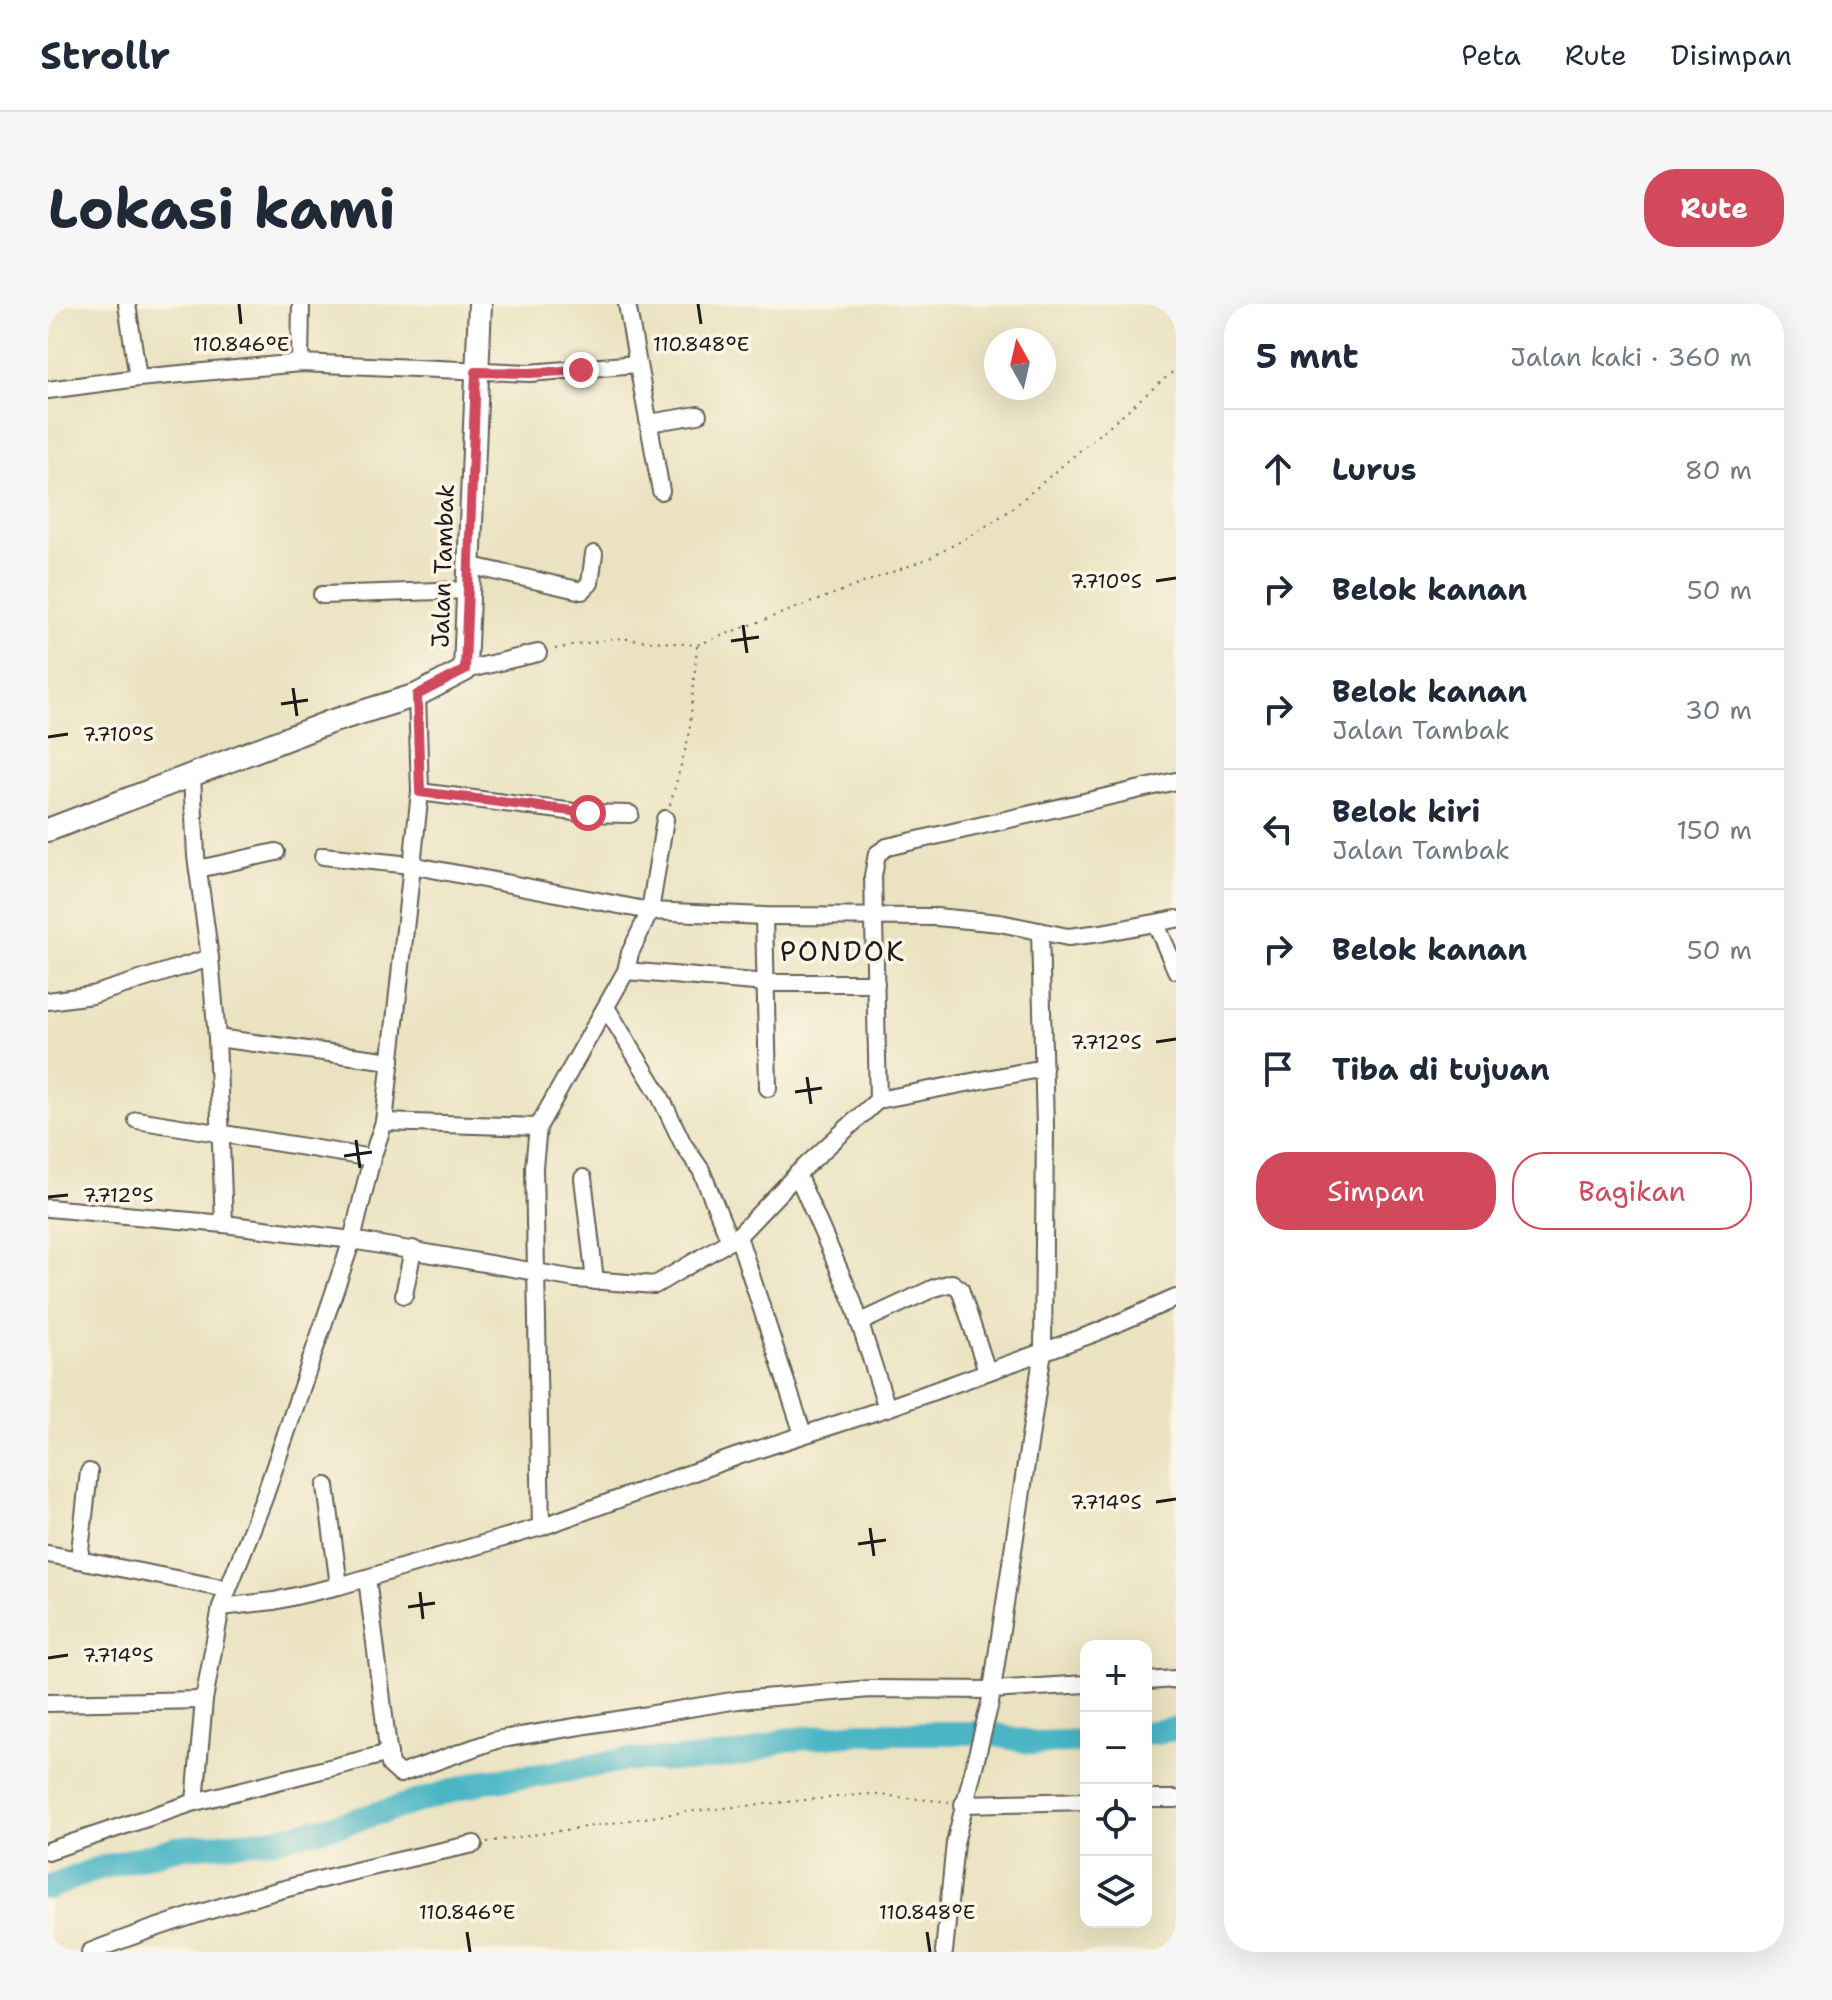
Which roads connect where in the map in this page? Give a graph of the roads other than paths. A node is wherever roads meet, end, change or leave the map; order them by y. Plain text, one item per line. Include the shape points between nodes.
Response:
1 (127, 304) edge
2 (301, 304) edge
3 (480, 304) edge
4 (627, 304) edge
5 (300, 363) junction
6 (637, 364) junction
7 (476, 372) junction
8 (138, 378) junction
9 (48, 390) edge
10 (698, 415) dead end
11 (649, 423) junction
12 (661, 491) dead end
13 (594, 554) dead end
14 (468, 565) junction
15 (468, 590) junction
16 (322, 595) dead end
17 (538, 653) road end
18 (465, 670) junction
19 (417, 695) junction
20 (192, 776) junction
21 (1176, 781) edge
22 (420, 792) junction
23 (630, 814) dead end
24 (665, 819) road end
25 (48, 830) edge
26 (276, 852) dead end
27 (323, 856) dead end
28 (411, 865) junction
29 (198, 869) junction
30 (650, 911) junction
31 (874, 914) junction
32 (764, 916) junction
33 (1176, 919) edge
34 (1156, 924) junction
35 (1040, 931) junction
36 (210, 958) junction
37 (1176, 970) edge
38 (626, 971) junction
39 (766, 983) junction
40 (876, 983) junction
41 (48, 1001) edge
42 (607, 1009) junction
43 (217, 1038) junction
44 (391, 1061) junction
45 (1044, 1068) junction
46 (768, 1088) dead end
47 (878, 1100) junction
48 (137, 1120) dead end
49 (384, 1122) junction
50 (538, 1127) junction
51 (221, 1132) junction
52 (372, 1158) junction
53 (583, 1178) dead end
54 (800, 1180) junction
55 (48, 1208) edge
56 (224, 1224) junction
57 (352, 1240) junction
58 (738, 1242) junction
59 (413, 1249) junction
60 (536, 1273) junction
61 (595, 1281) junction
62 (404, 1295) dead end
63 (1176, 1298) edge
64 (859, 1323) junction
65 (1043, 1351) junction
66 (987, 1371) junction
67 (887, 1408) junction
68 (803, 1434) junction
69 (89, 1472) dead end
70 (326, 1486) dead end
71 (541, 1527) junction
72 (48, 1554) edge
73 (79, 1560) junction
74 (367, 1578) junction
75 (339, 1586) junction
76 (227, 1589) junction
77 (221, 1607) junction
78 (1176, 1679) edge
79 (1152, 1681) edge
80 (1080, 1685) edge
81 (991, 1697) junction
82 (204, 1700) junction
83 (48, 1703) edge
84 (389, 1753) junction
85 (1152, 1799) edge
86 (1176, 1799) edge
87 (1080, 1801) edge
88 (195, 1802) junction
89 (963, 1804) junction
90 (474, 1844) road end
91 (48, 1851) edge
92 (90, 1952) edge
93 (944, 1952) edge

1 - 8 street
2 - 5 street
3 - 7 street, Jalan Tambak
4 - 6 street
5 - 7 street
5 - 8 street
6 - 7 street
6 - 11 street
7 - 14 street, Jalan Tambak
8 - 9 street
10 - 11 street
11 - 12 street
13 - 14 street via 590,583 582,591
14 - 15 street, Jalan Tambak
15 - 16 street
15 - 18 street, Jalan Tambak
17 - 18 street
18 - 19 street, Jalan Tambak
19 - 20 street, Jalan Tambak via 330,722
19 - 22 street
20 - 25 street, Jalan Tambak
20 - 29 street
21 - 31 street via 887,847 873,865
22 - 23 street via 582,813
22 - 28 street
24 - 30 street
26 - 29 street
27 - 28 street
28 - 30 street
28 - 44 street
29 - 36 street
30 - 32 street
30 - 38 street
31 - 32 street
31 - 35 street via 968,919
31 - 40 street
32 - 39 street
33 - 34 street
34 - 35 street via 1068,937
34 - 37 street
35 - 45 street
36 - 41 street via 92,995
36 - 43 street
38 - 39 street
38 - 42 street
39 - 40 street
39 - 46 street
40 - 47 street
42 - 50 street
42 - 58 street
43 - 44 street
43 - 51 street
44 - 49 street
45 - 47 street
45 - 65 street
47 - 54 street
48 - 51 street
49 - 50 street
49 - 52 street
50 - 60 street
51 - 52 street
51 - 56 street
52 - 57 street
53 - 61 street
54 - 58 street
54 - 64 street
55 - 56 street
56 - 57 street
57 - 59 street
57 - 76 street via 264,1498
58 - 61 street via 655,1285
58 - 68 street
59 - 60 street
59 - 62 street
60 - 61 street
60 - 71 street
63 - 65 street
64 - 66 street via 952,1283 960,1289
64 - 67 street
65 - 66 street
65 - 81 street
66 - 67 street
67 - 68 street
68 - 71 street
69 - 73 street
70 - 75 street
71 - 74 street
72 - 73 street
73 - 76 street
74 - 75 street
74 - 84 street
75 - 77 street
76 - 77 street
77 - 82 street
78 - 79 street
80 - 81 street
81 - 84 street via 871,1689 738,1700 496,1740 400,1774 392,1770
81 - 89 street
82 - 83 street
82 - 88 street
84 - 88 street
85 - 86 street
87 - 89 street
88 - 91 street
89 - 93 street
90 - 92 street via 339,1874 155,1926

